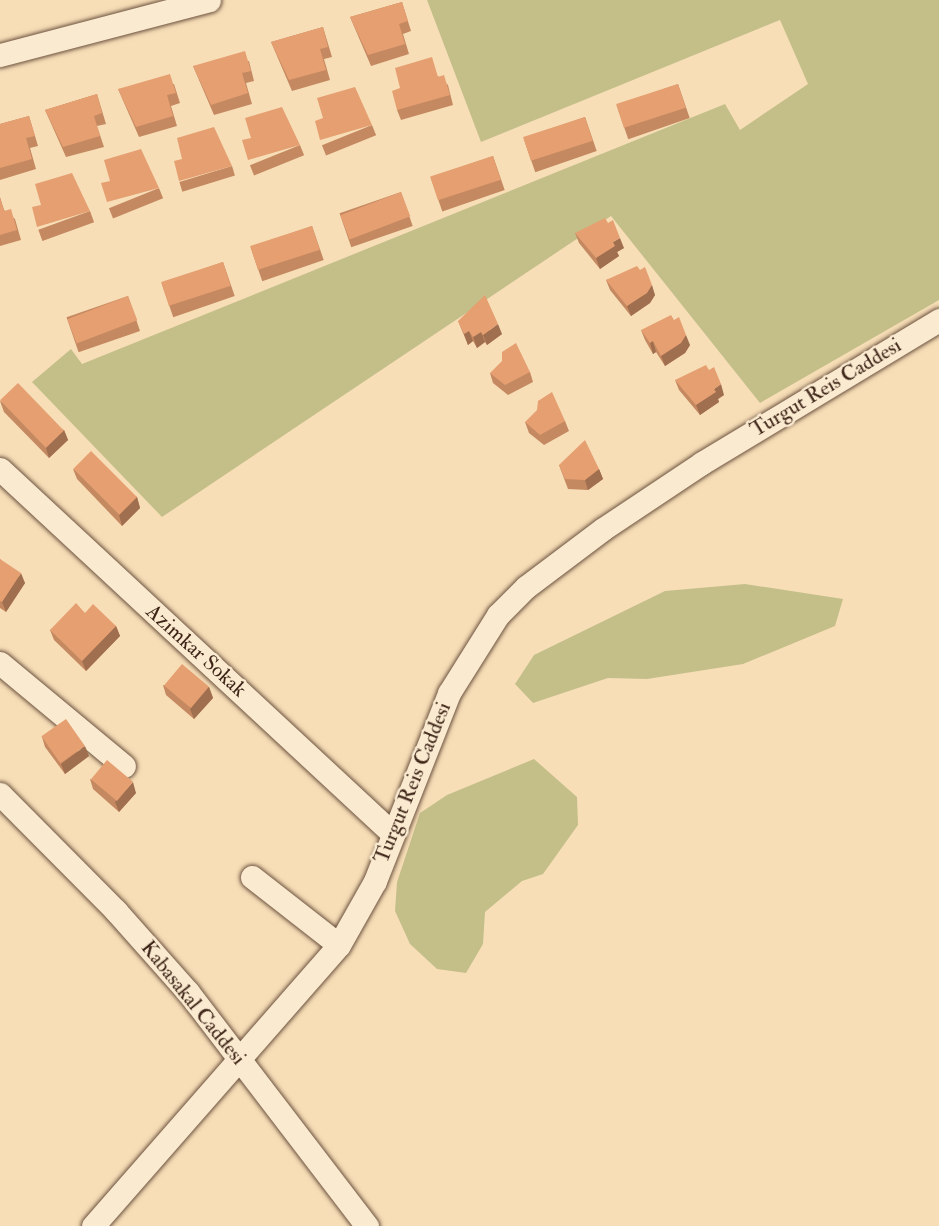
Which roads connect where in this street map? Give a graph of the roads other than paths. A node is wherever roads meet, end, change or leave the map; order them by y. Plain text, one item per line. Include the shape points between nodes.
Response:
1 (209, 0) edge
2 (0, 55) edge
3 (939, 320) edge
4 (0, 468) edge
5 (0, 663) edge
6 (124, 766) dead end
7 (0, 794) edge
8 (393, 834) junction
9 (251, 877) dead end
10 (339, 945) junction
11 (239, 1059) junction
12 (93, 1226) edge
13 (367, 1226) edge

1 - 2 street
3 - 8 street, Turgut Reis Caddesi via 702,463 526,587 498,615 449,693
4 - 8 street, Azimkar Sokak
5 - 6 street
7 - 11 street, Kabasakal Caddesi via 116,911
8 - 10 street, Turgut Reis Caddesi via 375,881
9 - 10 street
10 - 11 street, Turgut Reis Caddesi
11 - 12 street, Turgut Reis Caddesi
11 - 13 street, Kabasakal Caddesi

